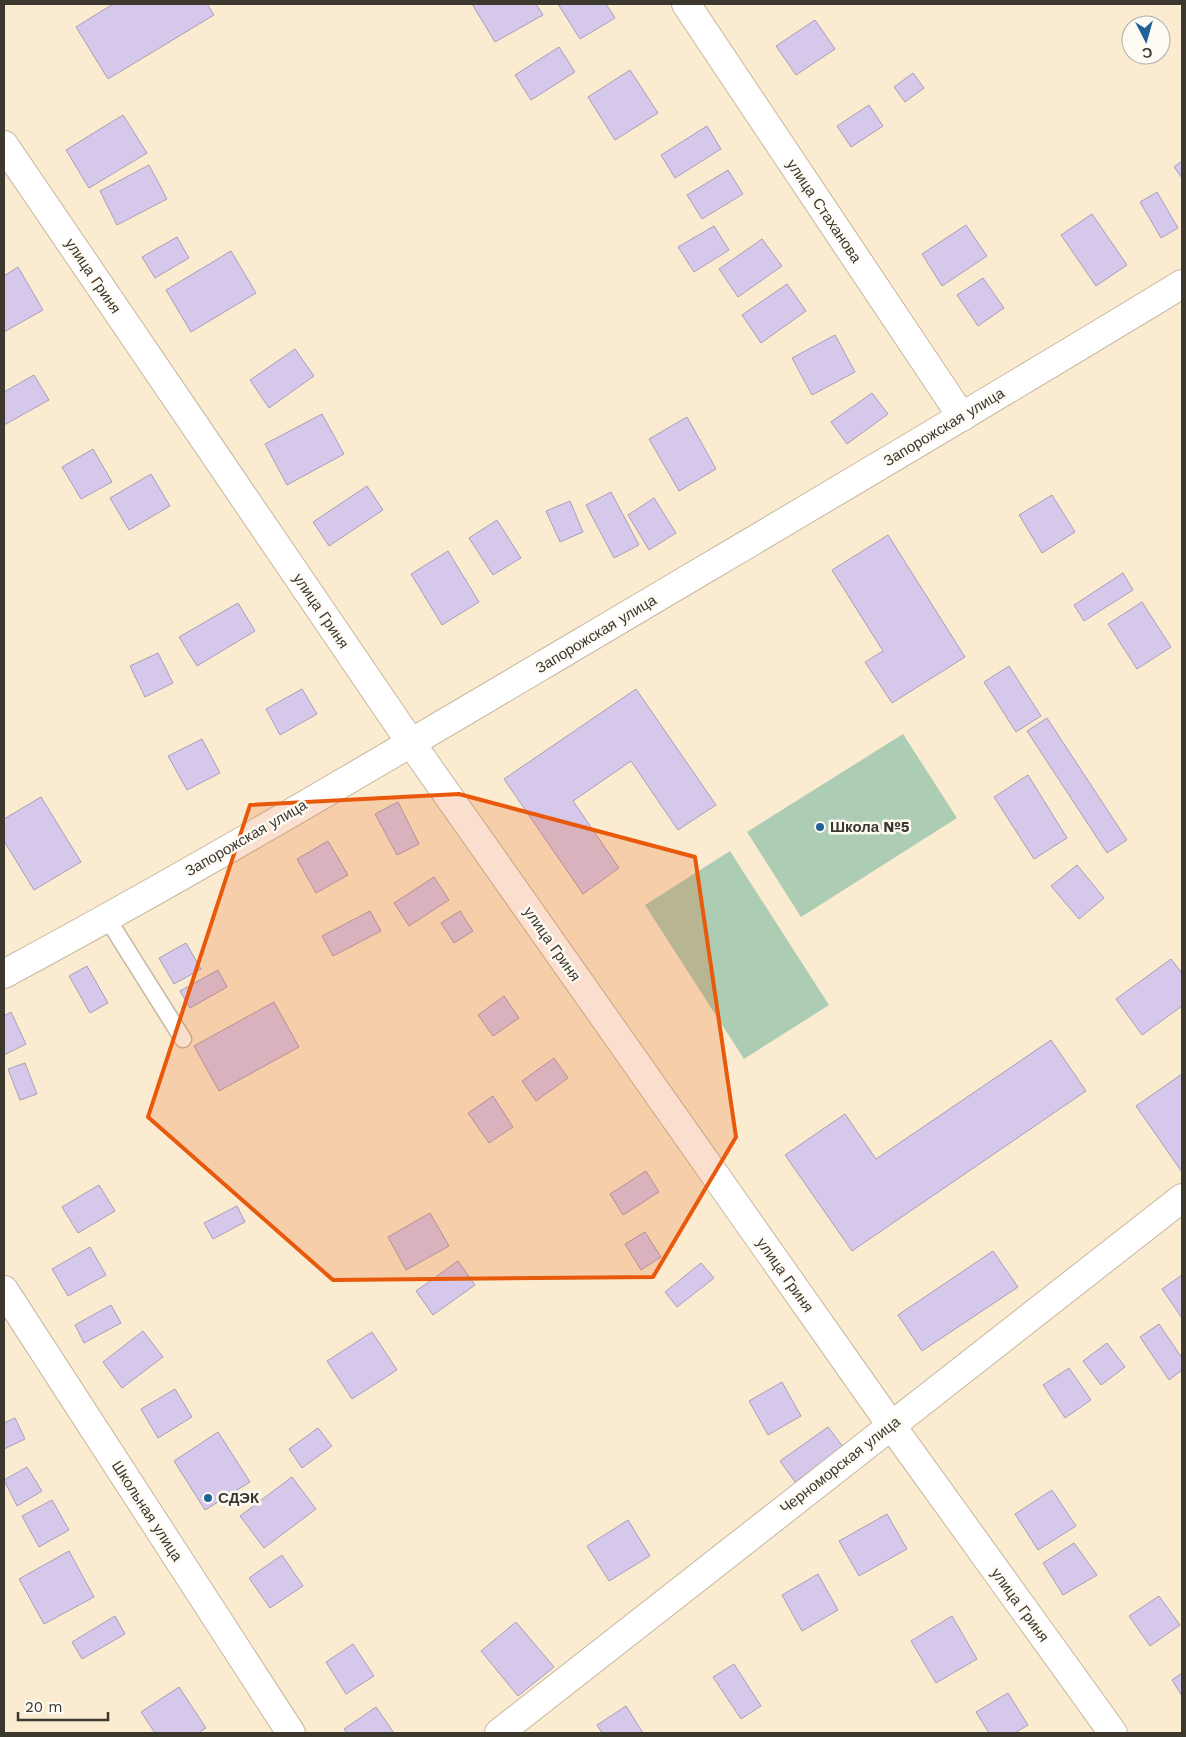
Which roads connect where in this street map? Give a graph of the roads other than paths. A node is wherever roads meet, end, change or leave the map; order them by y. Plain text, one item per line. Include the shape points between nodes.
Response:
1 (686, 4) edge
2 (4, 146) edge
3 (1182, 284) edge
4 (962, 417) junction
5 (411, 744) junction
6 (107, 918) junction
7 (4, 974) edge
8 (183, 1039) dead end
9 (1182, 1198) edge
10 (4, 1290) edge
11 (891, 1426) junction
12 (291, 1733) edge
13 (499, 1733) edge
14 (1113, 1733) edge

1 - 4 street, улица Стаханова
2 - 5 street, улица Гриня
3 - 4 street, Запорожская улица
4 - 5 street, Запорожская улица
5 - 6 street, Запорожская улица
5 - 11 street, улица Гриня
6 - 7 street, Запорожская улица
6 - 8 lane
9 - 11 street, Черноморская улица
10 - 12 street, Школьная улица
11 - 13 street, Черноморская улица
11 - 14 street, улица Гриня

